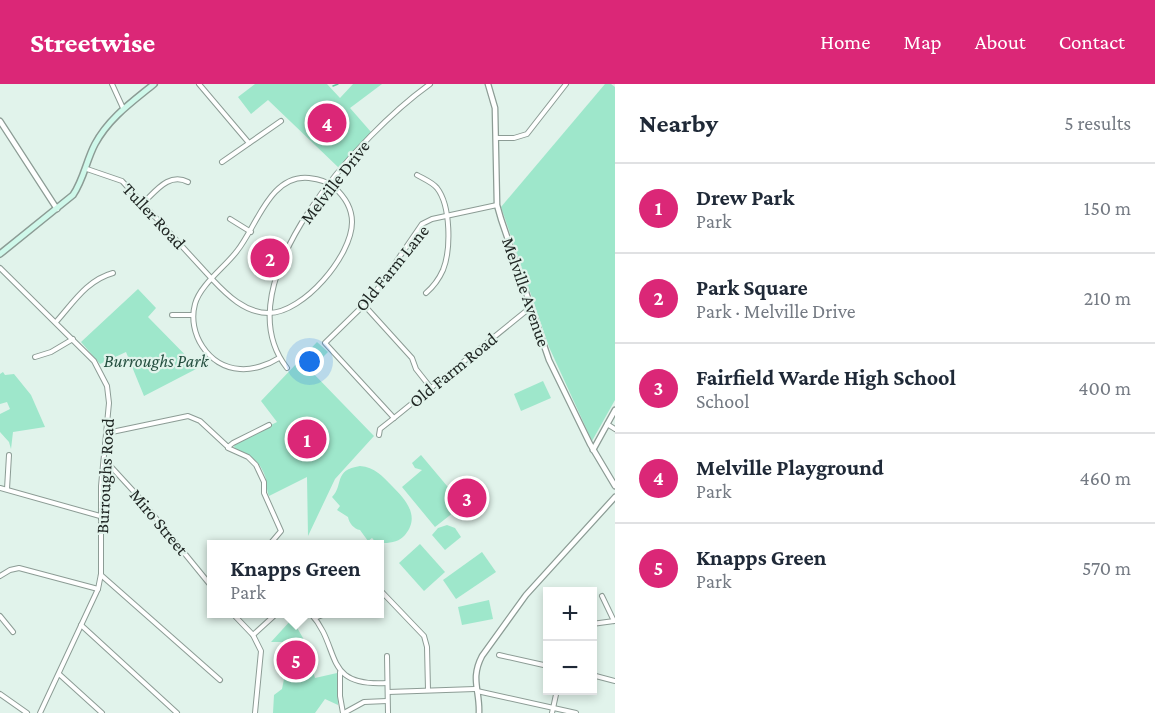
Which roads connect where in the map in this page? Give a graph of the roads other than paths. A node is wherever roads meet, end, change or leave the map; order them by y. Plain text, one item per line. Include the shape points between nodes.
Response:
1 (112, 84) edge
2 (154, 84) edge
3 (199, 84) edge
4 (430, 84) edge
5 (488, 84) edge
6 (566, 84) edge
7 (123, 108) junction
8 (0, 121) edge
9 (281, 121) dead end
10 (496, 138) junction
11 (249, 143) junction
12 (222, 162) dead end
13 (87, 169) junction
14 (417, 175) dead end
15 (188, 182) dead end
16 (330, 184) junction
17 (143, 203) junction
18 (497, 205) junction
19 (57, 209) junction
20 (448, 215) junction
21 (230, 219) dead end
22 (251, 232) junction
23 (0, 254) edge
24 (0, 268) edge
25 (113, 273) dead end
26 (212, 279) junction
27 (426, 293) dead end
28 (364, 305) junction
29 (532, 307) junction
30 (268, 313) junction
31 (172, 315) dead end
32 (193, 315) junction
33 (56, 322) junction
34 (73, 339) junction
35 (35, 357) dead end
36 (279, 358) junction
37 (287, 368) dead end
38 (431, 388) junction
39 (615, 410) edge
40 (393, 418) junction
41 (269, 424) dead end
42 (607, 424) junction
43 (615, 429) edge
44 (107, 433) junction
45 (379, 435) dead end
46 (228, 447) junction
47 (593, 450) junction
48 (9, 455) dead end
49 (104, 459) junction
50 (615, 486) edge
51 (0, 488) edge
52 (7, 489) junction
53 (615, 497) edge
54 (100, 516) junction
55 (273, 540) edge
56 (101, 574) junction
57 (0, 576) edge
58 (207, 581) edge
59 (98, 589) junction
60 (384, 594) edge
61 (602, 596) dead end
62 (0, 616) edge
63 (237, 618) edge
64 (271, 618) edge
65 (315, 618) edge
66 (615, 621) edge
67 (597, 623) edge
68 (81, 625) junction
69 (13, 632) dead end
70 (253, 634) junction
71 (499, 655) dead end
72 (387, 656) dead end
73 (543, 665) edge
74 (340, 672) junction
75 (59, 674) junction
76 (597, 676) edge
77 (220, 680) dead end
78 (615, 681) edge
79 (387, 683) junction
80 (428, 690) junction
81 (476, 690) junction
82 (388, 692) junction
83 (0, 694) edge
84 (556, 695) edge
85 (387, 701) junction
86 (553, 710) edge
87 (27, 713) edge
88 (40, 713) edge
89 (102, 713) edge
90 (177, 713) edge
91 (255, 713) edge
92 (344, 713) edge
93 (388, 713) edge
94 (479, 713) edge
95 (576, 713) edge

1 - 7 street
2 - 7 main road
3 - 11 street
4 - 16 street, Melville Drive via 383,123
5 - 10 street, Melville Avenue via 495,108
6 - 10 street via 527,134
7 - 13 main road via 105,126
8 - 19 street
9 - 11 street
10 - 18 street, Melville Avenue
11 - 12 street
13 - 17 street, Tuller Road via 117,178
13 - 19 main road via 73,195
14 - 20 street via 438,190
15 - 17 street via 177,177 168,180
16 - 22 street via 304,178 283,184 274,191
16 - 30 street, Melville Drive via 288,246 276,275
16 - 30 street via 347,201 351,214 351,229 343,250 335,265 302,301 284,311
17 - 26 street, Tuller Road
18 - 20 street, Old Farm Lane
18 - 29 street, Melville Avenue
19 - 23 main road
20 - 27 street via 443,269
20 - 28 street, Old Farm Lane via 422,225
21 - 22 street
22 - 26 street
24 - 33 street, Burroughs Road
25 - 33 street via 103,275 77,296
26 - 30 street, Tuller Road via 239,304
26 - 32 street via 195,301
28 - 38 street via 412,358
28 - 40 street, Old Farm Lane via 325,343
29 - 38 street, Old Farm Road
29 - 47 street, Melville Avenue via 549,360
30 - 36 street, Melville Drive
31 - 32 street
32 - 36 street via 196,336 218,361 240,369
33 - 34 street, Burroughs Road
34 - 35 street
34 - 44 street, Burroughs Road via 94,362 107,386
36 - 37 street, Melville Drive
38 - 40 street, Old Farm Road
39 - 42 street
40 - 45 street, Old Farm Road via 380,429
41 - 46 street
42 - 43 street
42 - 47 street
44 - 46 street via 188,416 200,421
44 - 49 street, Burroughs Road
46 - 55 street via 248,457 261,474 264,493 281,531
47 - 50 street, Melville Avenue
48 - 52 street
49 - 54 street, Burroughs Road
49 - 58 street, Miro Street
51 - 52 street
52 - 54 street
53 - 81 street via 525,596 482,656 476,671
54 - 56 street, Burroughs Road
56 - 59 street, Burroughs Road
56 - 77 street
57 - 59 street via 19,568
59 - 68 street, Burroughs Road
60 - 80 street via 424,636
61 - 66 street
62 - 69 street
63 - 70 street
64 - 70 street
65 - 74 street
66 - 67 street
68 - 75 street, Burroughs Road
68 - 90 street
70 - 91 street via 261,651
71 - 73 street
72 - 79 street
74 - 79 street via 359,682
74 - 92 street
75 - 88 street, Burroughs Road
75 - 89 street
76 - 78 street
79 - 82 street
80 - 81 street
80 - 82 street
81 - 86 street
81 - 94 street
82 - 85 street
83 - 87 street
84 - 86 street
85 - 92 street via 364,702
85 - 93 street
86 - 95 street

